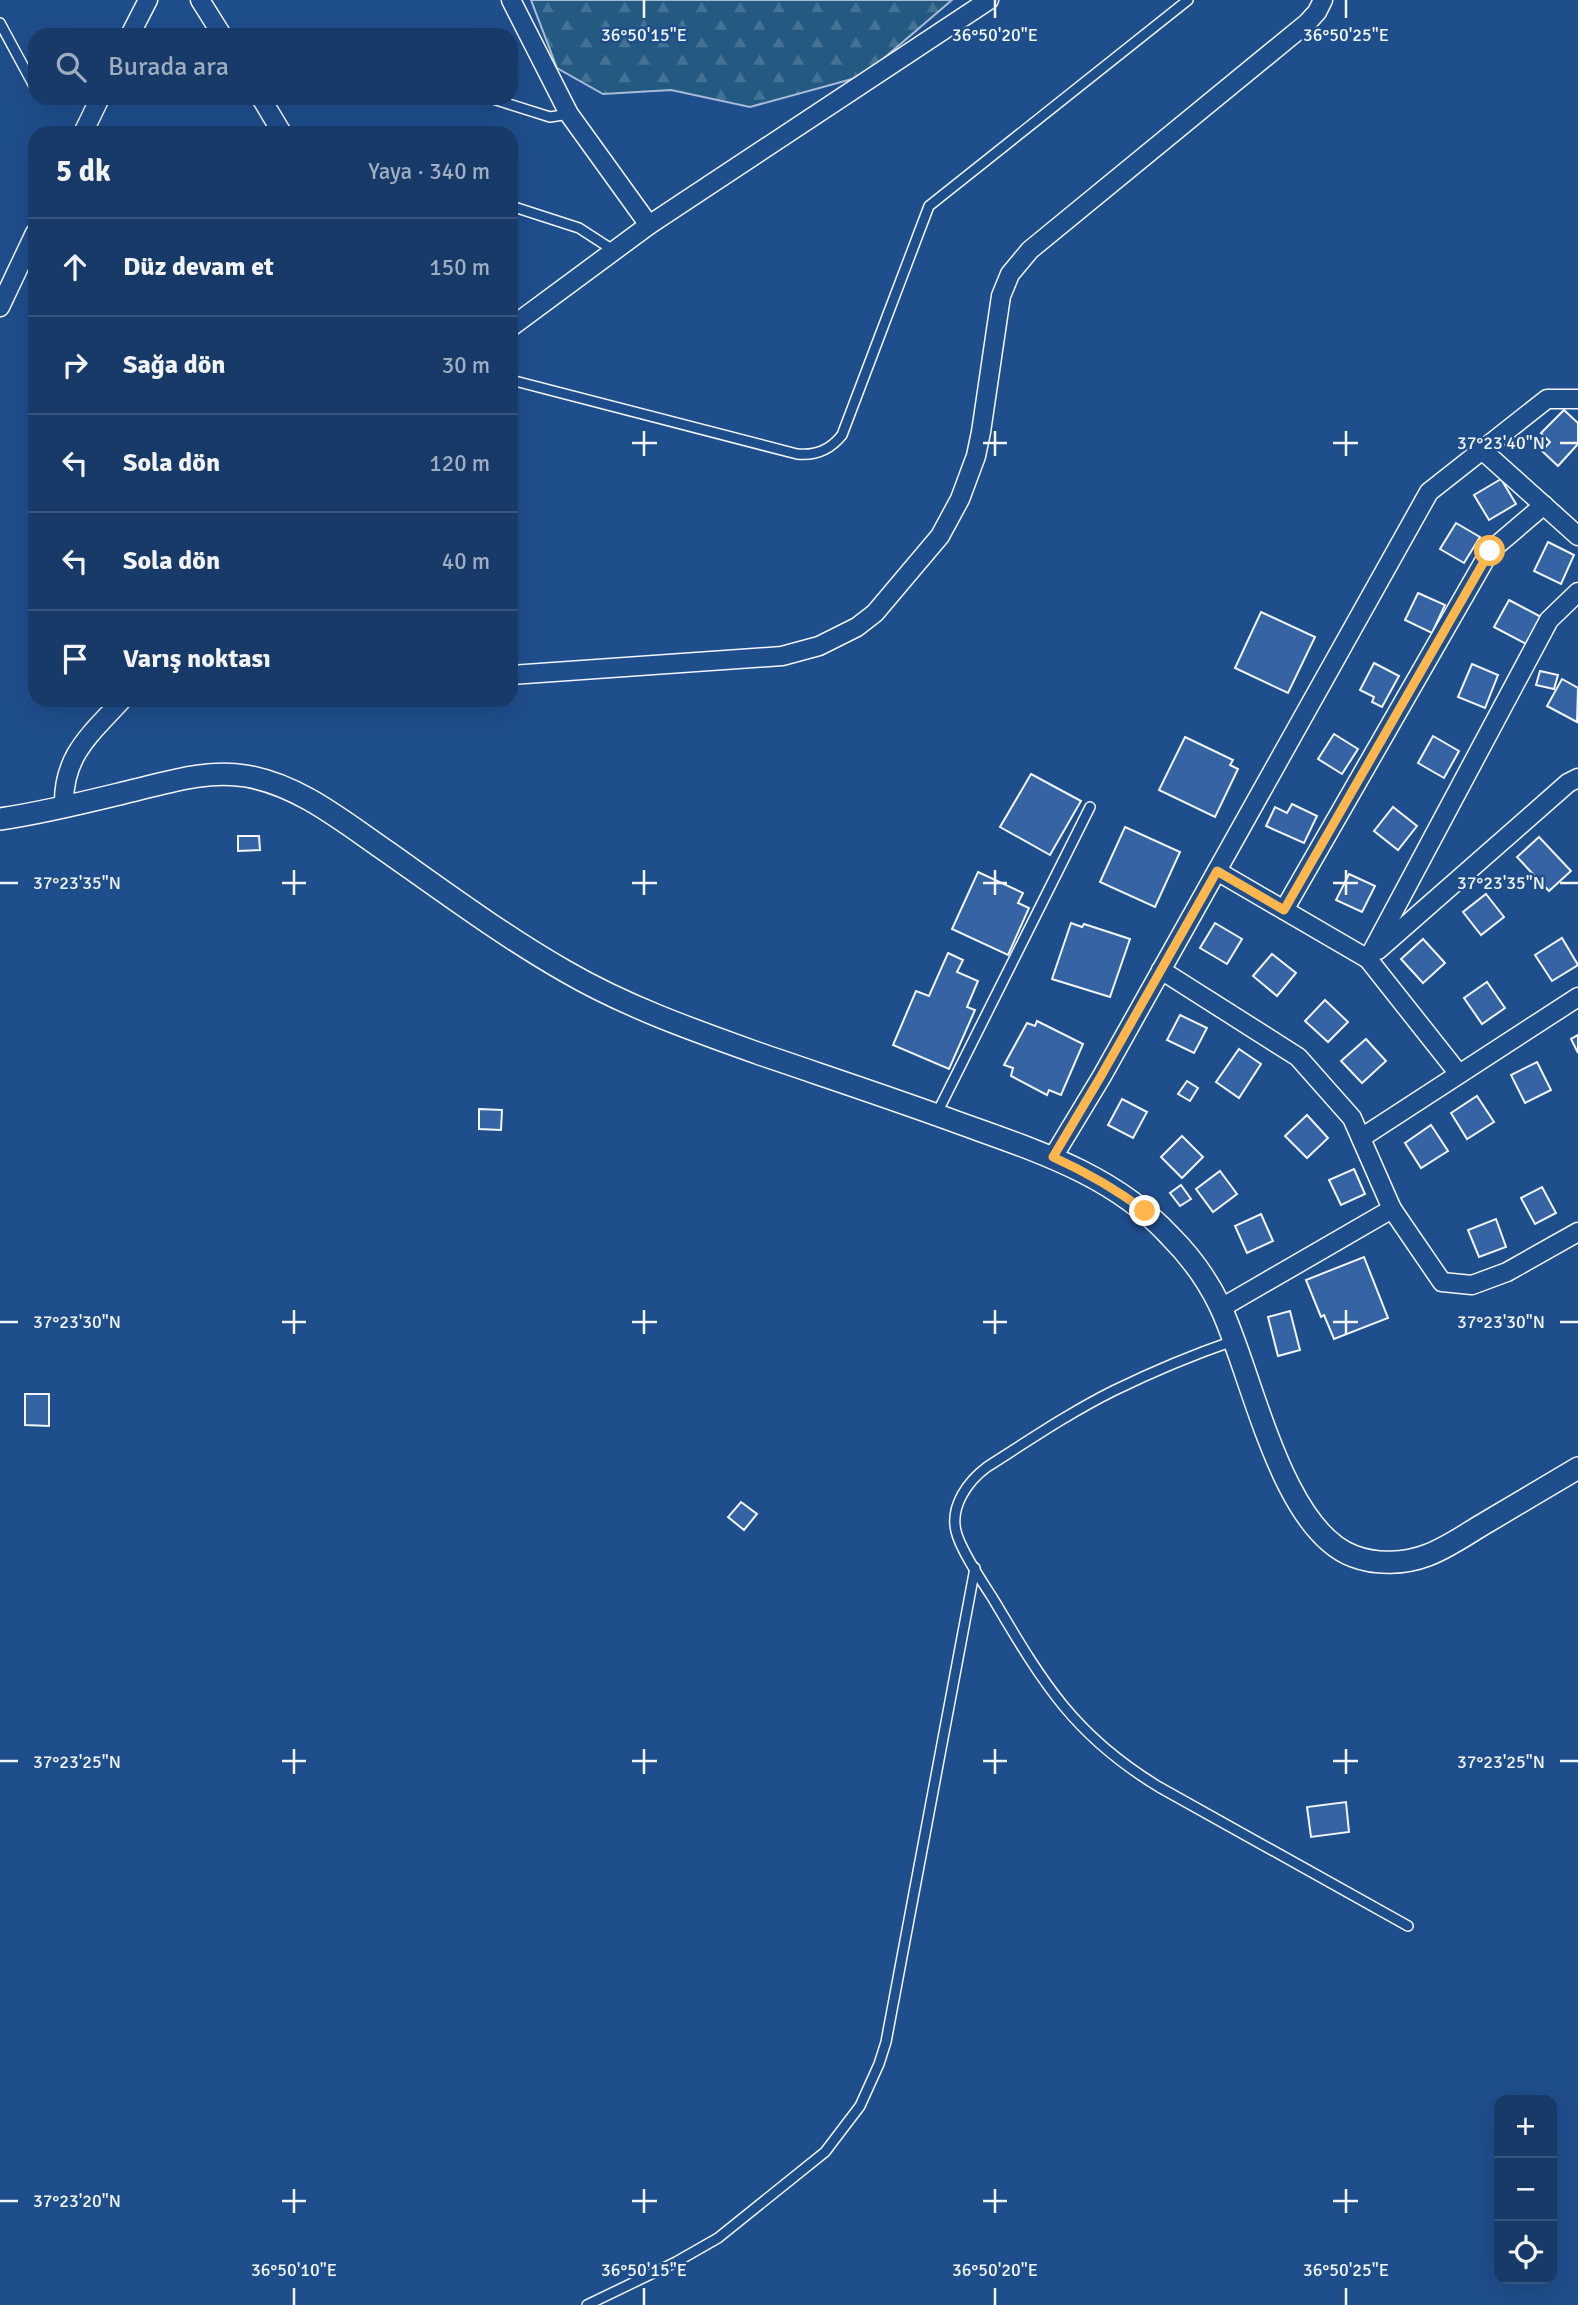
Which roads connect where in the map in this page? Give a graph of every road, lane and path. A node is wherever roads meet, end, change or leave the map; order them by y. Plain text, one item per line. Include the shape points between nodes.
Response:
1 (148, 0) edge
2 (200, 0) edge
3 (510, 0) edge
4 (989, 0) edge
5 (1188, 0) edge
6 (1323, 0) edge
7 (0, 23) edge
8 (134, 28) edge
9 (218, 28) edge
10 (28, 75) edge
11 (97, 105) edge
12 (265, 105) edge
13 (512, 105) edge
14 (569, 114) junction
15 (86, 126) edge
16 (278, 126) edge
17 (518, 208) edge
18 (649, 225) junction
19 (28, 248) edge
20 (612, 250) junction
21 (0, 307) edge
22 (518, 322) edge
23 (518, 382) edge
24 (1578, 398) edge
25 (1482, 450) junction
26 (1544, 505) junction
27 (1578, 536) edge
28 (1578, 592) edge
29 (518, 675) edge
30 (116, 707) edge
31 (1578, 778) edge
32 (1090, 807) dead end
33 (64, 808) junction
34 (0, 819) edge
35 (1217, 871) junction
36 (1284, 910) junction
37 (1368, 959) junction
38 (1161, 970) junction
39 (1578, 997) edge
40 (1459, 1074) junction
41 (936, 1115) junction
42 (1361, 1138) junction
43 (1053, 1157) junction
44 (1392, 1209) junction
45 (1578, 1232) edge
46 (1221, 1308) junction
47 (1233, 1341) junction
48 (1578, 1468) edge
49 (975, 1568) junction
50 (1408, 1926) dead end
51 (587, 2305) edge

1 - 8 street
2 - 9 street
3 - 14 street
4 - 18 street
5 - 23 lane via 929,206 842,435 825,450 797,454
6 - 29 street via 1307,23 1019,261 1001,296 981,432 960,499 940,536 875,613 839,637 782,656
7 - 10 lane
11 - 15 street
12 - 16 street
13 - 14 lane via 550,117
14 - 18 street
17 - 20 lane via 579,228
18 - 20 street
19 - 21 street
20 - 22 street
24 - 25 street via 1546,398
25 - 26 street
25 - 35 street via 1429,492
26 - 27 street
26 - 36 street via 1490,551
28 - 37 street via 1549,620
30 - 33 street via 72,759
31 - 37 street
32 - 41 lane
33 - 34 street
33 - 41 street via 195,776 219,774 270,782 318,805 523,945 616,998 664,1020
35 - 36 street
35 - 38 street
36 - 37 street
37 - 40 street
38 - 42 street via 1298,1056 1352,1118
38 - 43 street
39 - 40 street
40 - 42 street
41 - 43 street
42 - 44 street
43 - 46 street via 1119,1191 1145,1211 1190,1259
44 - 45 street via 1442,1282 1472,1285 1507,1272
44 - 46 street
46 - 47 street
47 - 48 street via 1274,1453 1291,1486 1322,1536 1356,1558 1400,1562 1426,1556
47 - 49 lane via 1110,1392 976,1475 961,1496 956,1519 956,1531
49 - 50 lane via 1054,1697 1115,1758 1158,1787
49 - 51 lane via 886,2042 860,2106 825,2152 734,2227 676,2262

